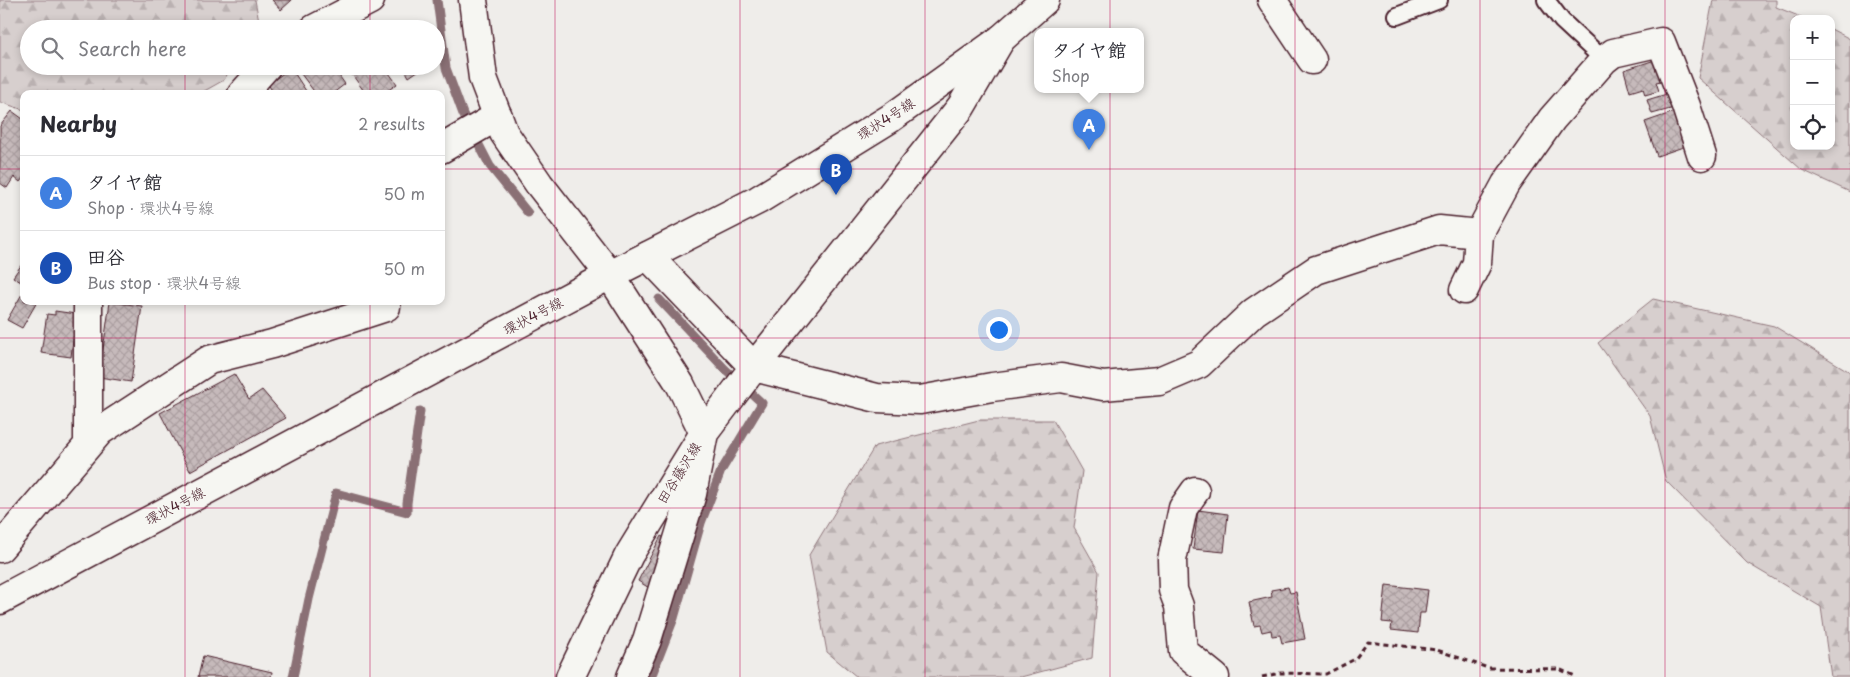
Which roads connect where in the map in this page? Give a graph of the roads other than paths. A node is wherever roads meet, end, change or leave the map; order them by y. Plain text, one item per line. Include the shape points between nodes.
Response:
1 (370, 0) edge
2 (473, 0) edge
3 (1045, 0) edge
4 (1272, 0) edge
5 (1439, 0) edge
6 (1546, 0) edge
7 (1397, 16) dead end
8 (331, 20) edge
9 (1001, 39) junction
10 (1312, 60) dead end
11 (1604, 60) junction
12 (259, 75) edge
13 (246, 90) edge
14 (490, 120) junction
15 (449, 144) edge
16 (1702, 156) dead end
17 (1479, 234) junction
18 (648, 256) junction
19 (610, 275) junction
20 (1464, 290) dead end
21 (88, 305) edge
22 (386, 305) edge
23 (752, 369) junction
24 (704, 433) junction
25 (88, 445) junction
26 (1195, 491) dead end
27 (0, 548) edge
28 (0, 600) edge
29 (570, 677) edge
30 (631, 677) edge
31 (1216, 677) edge

1 - 8 street
2 - 14 street, 田谷藤沢線
3 - 9 street, 環状4号線
4 - 10 street
5 - 7 lane
6 - 11 lane via 1562,21
9 - 18 street, 環状4号線 via 891,118 758,200
9 - 23 street via 961,107
11 - 16 street via 1612,53 1661,42
11 - 17 street via 1552,118 1506,184
12 - 13 street
14 - 15 street
14 - 19 street, 田谷藤沢線 via 504,133
17 - 20 street via 1477,263
17 - 23 street via 1439,230 1316,270 1254,312 1199,364 1159,381 1103,386 1061,378 920,400 877,398
18 - 19 street, 環状4号線
18 - 23 street
19 - 24 street, 田谷藤沢線 via 680,384
19 - 28 street, 環状4号線
21 - 25 street
22 - 25 street via 272,344 209,360 100,431
23 - 24 street
24 - 29 street, 田谷藤沢線 via 629,555
24 - 30 street via 692,494 647,640
25 - 27 street
26 - 31 street via 1183,508 1178,527 1172,560 1173,590 1179,606 1183,651

